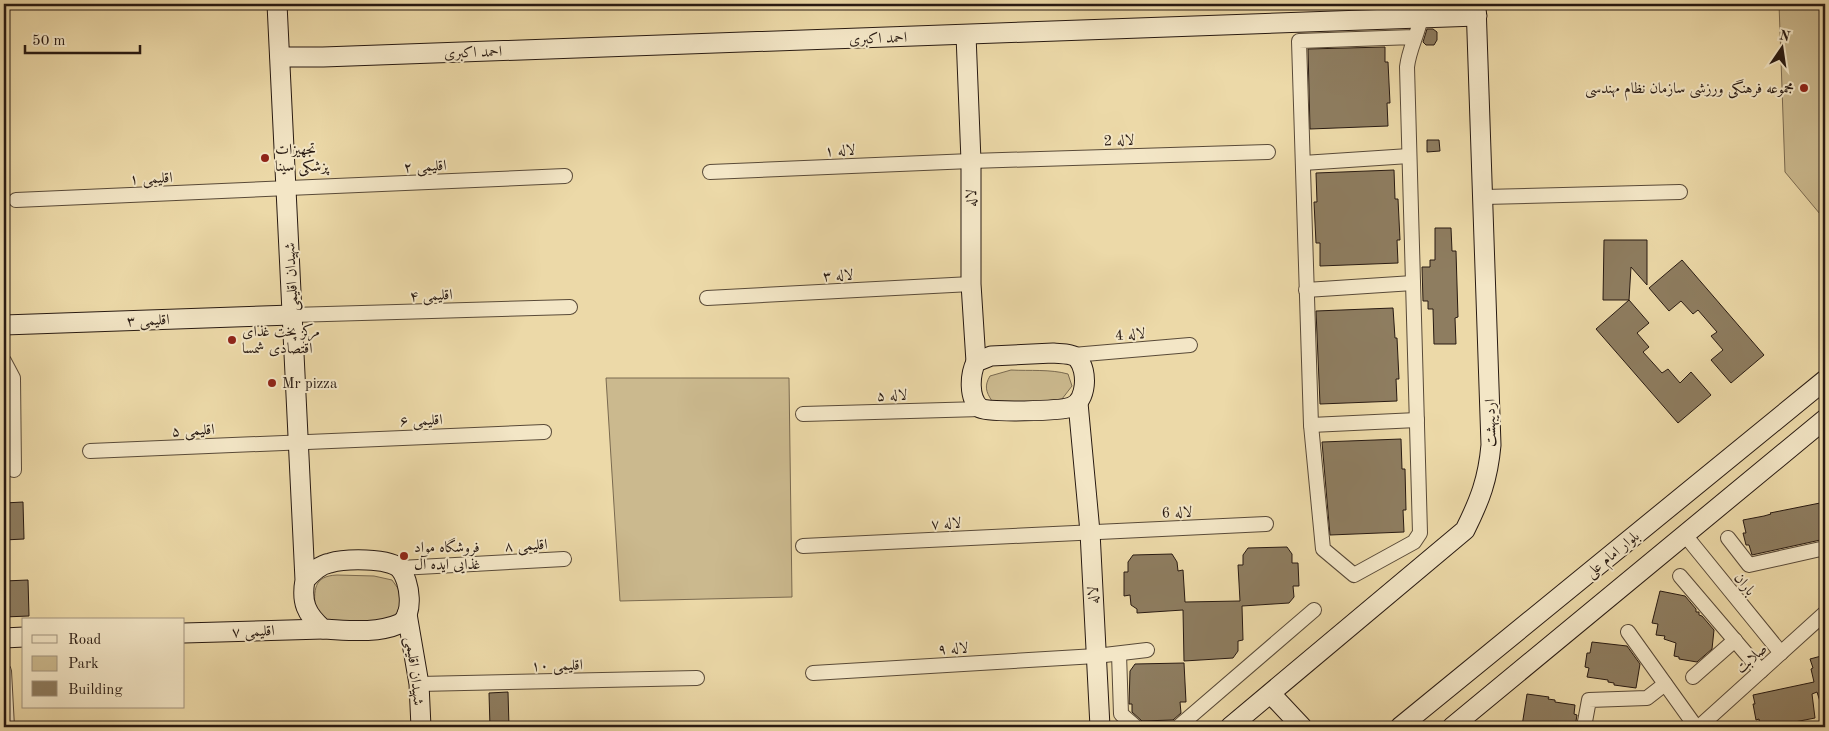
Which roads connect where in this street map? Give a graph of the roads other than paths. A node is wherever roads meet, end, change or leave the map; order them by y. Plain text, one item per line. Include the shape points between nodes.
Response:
1 (277, 4) edge
2 (1476, 10) edge
3 (1421, 17) junction
4 (966, 35) junction
5 (1414, 37) junction
6 (280, 57) junction
7 (1268, 152) dead end
8 (1409, 156) junction
9 (971, 161) junction
10 (1303, 163) junction
11 (710, 172) dead end
12 (565, 176) dead end
13 (286, 189) junction
14 (1680, 192) dead end
15 (1484, 198) junction
16 (16, 200) dead end
17 (1413, 283) junction
18 (971, 284) junction
19 (1306, 290) junction
20 (707, 298) dead end
21 (570, 307) dead end
22 (292, 315) junction
23 (4, 325) edge
24 (1190, 345) dead end
25 (1073, 355) junction
26 (4, 361) edge
27 (976, 362) junction
28 (1825, 380) edge
29 (1078, 403) junction
30 (981, 409) junction
31 (803, 414) dead end
32 (1825, 419) edge
33 (1417, 420) junction
34 (1311, 425) junction
35 (544, 432) dead end
36 (298, 441) junction
37 (90, 451) dead end
38 (14, 470) dead end
39 (1266, 524) dead end
40 (1090, 532) junction
41 (1685, 535) junction
42 (1728, 538) dead end
43 (303, 539) junction
44 (803, 546) dead end
45 (1825, 548) edge
46 (564, 559) dead end
47 (329, 563) junction
48 (400, 568) junction
49 (1680, 576) dead end
50 (305, 580) junction
51 (305, 606) junction
52 (1314, 610) dead end
53 (1825, 613) edge
54 (407, 614) junction
55 (323, 629) junction
56 (276, 630) junction
57 (1628, 632) dead end
58 (185, 633) edge
59 (22, 637) edge
60 (4, 638) edge
61 (1735, 640) junction
62 (1146, 650) dead end
63 (1119, 654) junction
64 (1781, 654) junction
65 (1096, 656) junction
66 (4, 671) edge
67 (1761, 671) junction
68 (813, 673) dead end
69 (1693, 677) dead end
70 (697, 678) dead end
71 (419, 684) junction
72 (1665, 684) junction
73 (1271, 694) junction
74 (7, 727) edge
75 (421, 727) edge
76 (1100, 727) edge
77 (1136, 727) edge
78 (1178, 727) edge
79 (1230, 727) edge
80 (1302, 727) edge
81 (1400, 727) edge
82 (1452, 727) edge
83 (1584, 727) edge
84 (1698, 727) edge

1 - 6 street, شهیدان اقلیمی
2 - 3 street, احمد اکبری
2 - 15 street, اردیبهشت
3 - 4 street, احمد اکبری
3 - 5 street
4 - 6 street, احمد اکبری
4 - 9 street, لاله
5 - 8 street via 1407,68
5 - 10 street via 1299,41
6 - 13 street, شهیدان اقلیمی
7 - 9 street, لاله 2
8 - 10 street
8 - 17 street
9 - 11 street, لاله ۱
9 - 18 street, لاله
10 - 19 street
12 - 13 street, اقلیمی ۲
13 - 16 street, اقلیمی ۱
13 - 22 street, شهیدان اقلیمی
14 - 15 street
15 - 73 street, اردیبهشت via 1491,445 1489,470 1479,502 1465,530
17 - 19 street
17 - 33 street
18 - 20 street, لاله ۳
18 - 27 street, لاله
19 - 34 street
21 - 22 street, اقلیمی ۴
22 - 23 street, اقلیمی ۳
22 - 36 street, شهیدان اقلیمی
24 - 25 street, لاله 4
25 - 27 street via 991,356
25 - 29 street, لاله via 1084,372 1083,391
26 - 38 street via 13,378
27 - 30 street, لاله via 971,387
28 - 81 street, بلوار امام علی
29 - 30 street via 1060,409
29 - 40 street, لاله
30 - 31 street, لاله ۵
32 - 41 street, بلوار امام علی
33 - 34 street
33 - 34 street via 1420,533 1414,542 1354,575 1323,549
35 - 36 street, اقلیمی ۶
36 - 37 street, اقلیمی ۵
36 - 43 street, شهیدان اقلیمی
39 - 40 street, لاله 6
40 - 44 street, لاله ۷
40 - 65 street, لاله
41 - 64 street, باران
41 - 82 street, بلوار امام علی
42 - 45 street via 1750,565
43 - 47 street via 313,556
43 - 50 street, شهیدان اقلیمی
46 - 48 street, اقلیمی ۸
47 - 48 street via 369,560 390,562
47 - 50 street via 315,569
48 - 54 street via 409,600
49 - 61 street
50 - 51 street
51 - 55 street
51 - 56 street via 293,620
52 - 78 street
53 - 64 street, صلابت
54 - 55 street via 401,623 376,630
54 - 71 street, شهیدان اقلیمی
55 - 56 street, اقلیمی ۷
56 - 58 street, اقلیمی ۷
57 - 72 street
59 - 60 street
61 - 67 street
61 - 69 street
62 - 63 street, لاله ۹
63 - 65 street, لاله ۹
63 - 77 street via 1121,714
64 - 67 street, صلابت
65 - 68 street, لاله ۹
65 - 76 street, لاله
66 - 74 street
67 - 84 street, صلابت
70 - 71 street, اقلیمی ۱۰
71 - 75 street, شهیدان اقلیمی
72 - 83 street via 1647,698 1589,700
72 - 84 street
73 - 79 street, اردیبهشت
73 - 80 street

